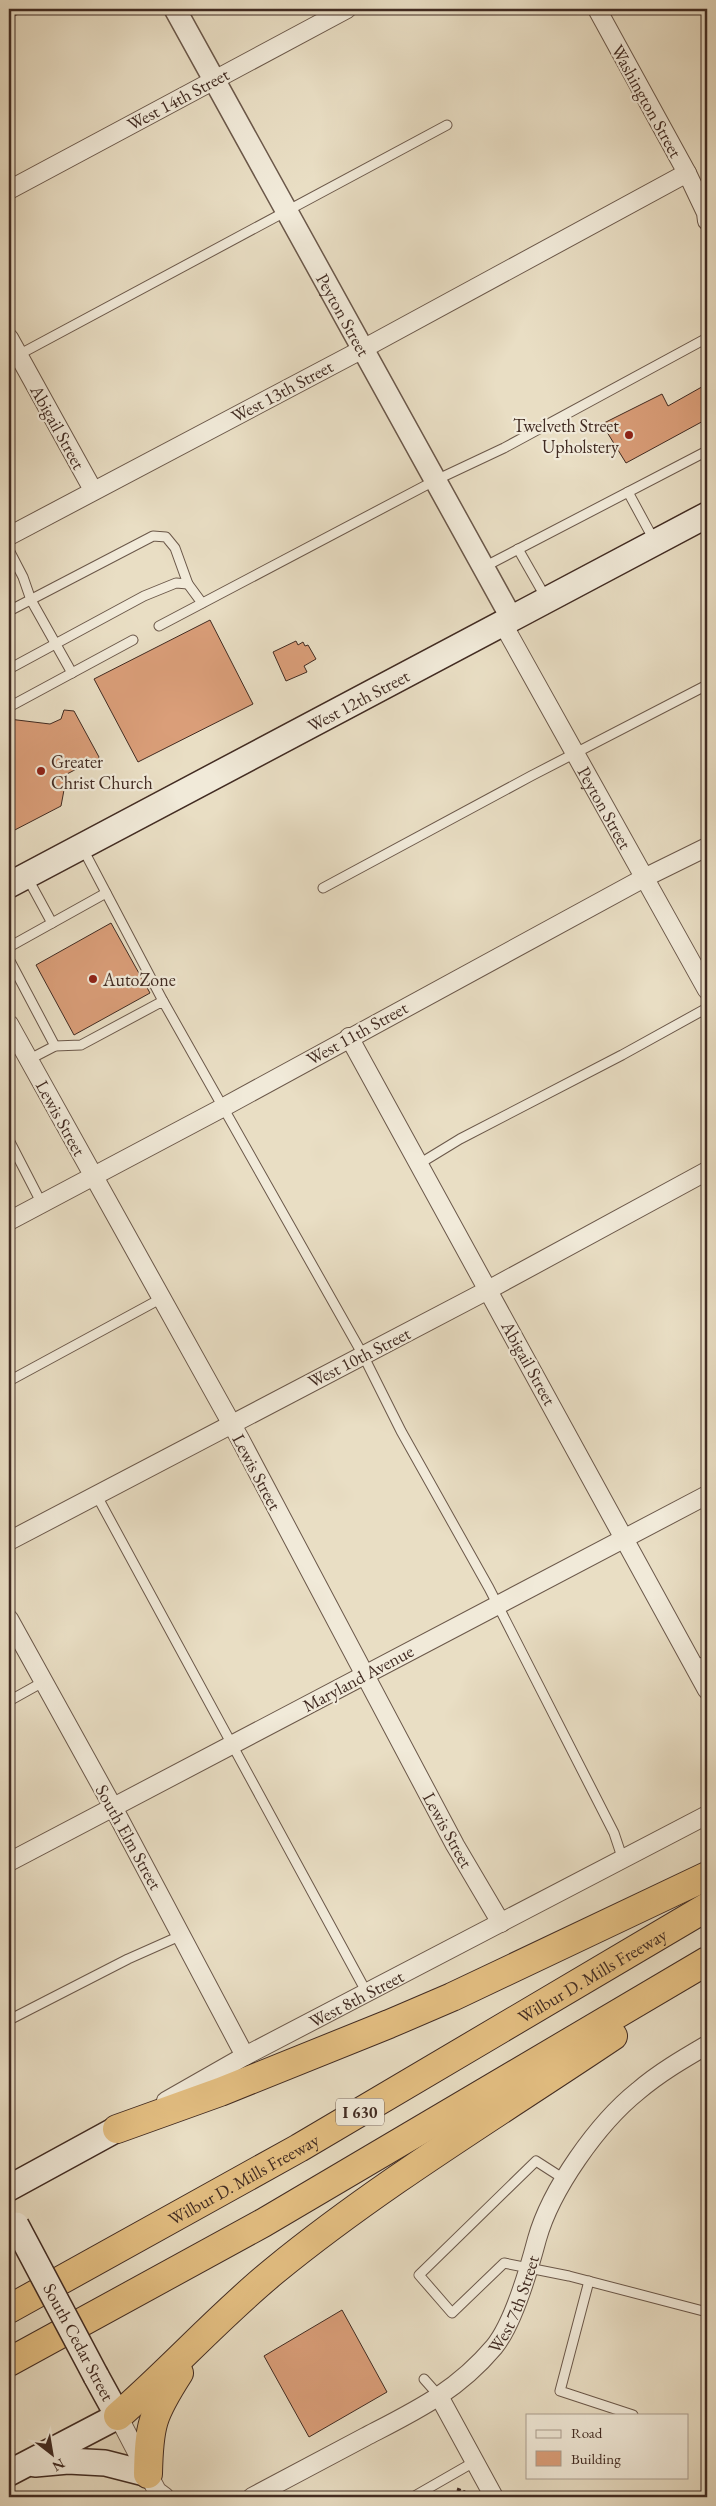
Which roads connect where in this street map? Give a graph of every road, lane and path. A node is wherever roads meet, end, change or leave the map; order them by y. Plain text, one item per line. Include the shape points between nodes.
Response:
1 (18, 9) edge
2 (175, 9) edge
3 (347, 9) edge
4 (597, 9) edge
5 (9, 13) edge
6 (214, 80) junction
7 (447, 125) dead end
8 (687, 173) junction
9 (9, 190) edge
10 (288, 211) junction
11 (707, 221) edge
12 (9, 338) edge
13 (707, 338) edge
14 (361, 350) junction
15 (14, 357) edge
16 (707, 451) edge
17 (436, 480) junction
18 (93, 490) junction
19 (628, 492) junction
20 (707, 515) edge
21 (9, 536) edge
22 (656, 542) junction
23 (518, 549) junction
24 (9, 550) edge
25 (484, 567) junction
26 (188, 584) junction
27 (31, 600) junction
28 (548, 600) junction
29 (202, 603) junction
30 (9, 612) edge
31 (507, 622) junction
32 (159, 626) dead end
33 (134, 640) dead end
34 (55, 644) junction
35 (9, 669) edge
36 (72, 673) junction
37 (707, 685) edge
38 (9, 707) edge
39 (574, 754) junction
40 (82, 846) junction
41 (707, 847) edge
42 (644, 878) junction
43 (17, 881) edge
44 (323, 888) dead end
45 (106, 893) junction
46 (52, 922) junction
47 (9, 947) edge
48 (9, 959) edge
49 (707, 990) edge
50 (163, 1001) junction
51 (707, 1008) edge
52 (9, 1024) edge
53 (349, 1037) junction
54 (14, 1045) edge
55 (55, 1046) junction
56 (28, 1060) junction
57 (222, 1108) junction
58 (9, 1140) edge
59 (419, 1164) junction
60 (707, 1171) edge
61 (93, 1176) junction
62 (42, 1204) junction
63 (9, 1221) edge
64 (488, 1290) junction
65 (162, 1298) junction
66 (363, 1355) junction
67 (9, 1381) edge
68 (231, 1424) junction
69 (707, 1495) edge
70 (97, 1496) junction
71 (624, 1536) junction
72 (9, 1541) edge
73 (498, 1605) junction
74 (9, 1620) edge
75 (701, 1663) edge
76 (364, 1674) junction
77 (43, 1682) junction
78 (707, 1690) edge
79 (9, 1700) edge
80 (231, 1744) junction
81 (113, 1807) junction
82 (707, 1815) edge
83 (623, 1860) junction
84 (9, 1862) edge
85 (707, 1876) edge
86 (707, 1907) edge
87 (501, 1923) junction
88 (182, 1934) junction
89 (707, 1960) edge
90 (707, 1973) edge
91 (367, 1993) junction
92 (9, 2020) edge
93 (707, 2046) edge
94 (245, 2056) junction
95 (117, 2129) junction
96 (564, 2179) junction
97 (9, 2188) edge
98 (13, 2218) edge
99 (528, 2267) junction
100 (589, 2282) junction
101 (9, 2309) edge
102 (707, 2312) edge
103 (198, 2343) junction
104 (9, 2362) edge
105 (424, 2379) dead end
106 (440, 2398) junction
107 (630, 2414) edge
108 (118, 2416) junction
109 (474, 2462) junction
110 (17, 2469) edge
111 (148, 2474) junction
112 (452, 2491) dead end
113 (465, 2492) dead end
114 (165, 2497) edge
115 (252, 2497) edge
116 (413, 2497) edge
117 (494, 2497) edge

1 - 5 lane
2 - 6 street, Peyton Street
3 - 6 street, West 14th Street
4 - 8 street, Washington Street
6 - 9 street, West 14th Street
6 - 10 street, Peyton Street
7 - 10 lane
8 - 11 street, Washington Street
8 - 14 street, West 13th Street
10 - 14 street, Peyton Street
10 - 15 lane
12 - 15 street, Abigail Street
13 - 17 lane via 512,444
14 - 17 street, Peyton Street
14 - 18 street, West 13th Street
15 - 18 street, Abigail Street
16 - 19 lane
17 - 25 street, Peyton Street
17 - 29 lane
18 - 21 street, West 13th Street
19 - 22 lane
19 - 23 lane
20 - 22 main road, West 12th Street
22 - 28 main road, West 12th Street
23 - 25 lane
23 - 28 lane
24 - 27 lane
25 - 31 street, Peyton Street
26 - 27 lane via 175,548 166,537 154,536
26 - 29 lane
26 - 34 lane via 176,583 144,596
27 - 30 lane
27 - 34 lane
28 - 31 main road, West 12th Street
29 - 32 lane
31 - 39 street, Peyton Street
31 - 40 main road, West 12th Street
33 - 36 lane
34 - 35 lane
34 - 36 lane
36 - 38 lane
37 - 39 lane
39 - 42 street, Peyton Street
39 - 44 lane
40 - 43 main road, West 12th Street
40 - 45 lane
41 - 42 street, West 11th Street
42 - 49 street, Peyton Street
42 - 53 street, West 11th Street
43 - 46 lane
45 - 46 lane
45 - 50 lane
46 - 47 lane
48 - 55 lane
50 - 55 lane via 81,1045
50 - 57 lane
51 - 59 lane
52 - 54 street, Lewis Street
53 - 57 street, West 11th Street
53 - 59 street, Abigail Street
54 - 56 street, Lewis Street
55 - 56 lane
56 - 61 street, Lewis Street
57 - 61 street, West 11th Street
57 - 66 lane
58 - 62 lane
59 - 64 street, Abigail Street
60 - 64 street, West 10th Street
61 - 62 street, West 11th Street
61 - 65 street, Lewis Street
62 - 63 street, West 11th Street
64 - 66 street, West 10th Street
64 - 71 street, Abigail Street
65 - 67 lane
65 - 68 street, Lewis Street
66 - 68 street, West 10th Street
66 - 73 lane via 401,1431
68 - 70 street, West 10th Street
68 - 76 street, Lewis Street
69 - 71 street, Maryland Avenue
70 - 72 street, West 10th Street
70 - 80 lane
71 - 73 street, Maryland Avenue
71 - 75 street, Abigail Street
73 - 76 street, Maryland Avenue
73 - 83 lane via 614,1834
74 - 77 street, South Elm Street
75 - 78 street, Abigail Street
76 - 80 street, Maryland Avenue
76 - 87 street, Lewis Street via 455,1845
77 - 79 lane
77 - 81 street, South Elm Street
80 - 81 street, Maryland Avenue
80 - 91 lane
81 - 84 street, Maryland Avenue
81 - 88 street, South Elm Street
82 - 83 street, West 8th Street
83 - 87 street, West 8th Street
85 - 95 highway via 452,1997 220,2092
86 - 101 highway, Wilbur D. Mills Freeway / I 630 via 299,2148
87 - 91 street, West 8th Street
88 - 92 lane via 128,1958
88 - 94 street, South Elm Street
89 - 104 highway, I 630 via 263,2223
90 - 103 highway via 366,2202 238,2301
91 - 94 street, West 8th Street
93 - 96 street, West 7th Street via 662,2072 636,2092
94 - 95 street, West 8th Street
95 - 97 main road, West 8th Street
96 - 99 street, West 7th Street
96 - 99 lane via 536,2161 418,2276 452,2313 504,2263
98 - 108 main road, South Cedar Street, bridge
99 - 100 lane
99 - 106 street, West 7th Street via 515,2306 494,2346 468,2376
100 - 102 lane
100 - 107 lane via 560,2391
103 - 108 highway
103 - 111 highway via 152,2420
105 - 106 lane
106 - 109 street
106 - 115 street, West 7th Street
108 - 110 main road
108 - 111 street, South Cedar Street
109 - 116 lane
109 - 117 street
110 - 111 main road via 68,2461 105,2463
111 - 114 street via 157,2491
112 - 113 path via 460,2489

